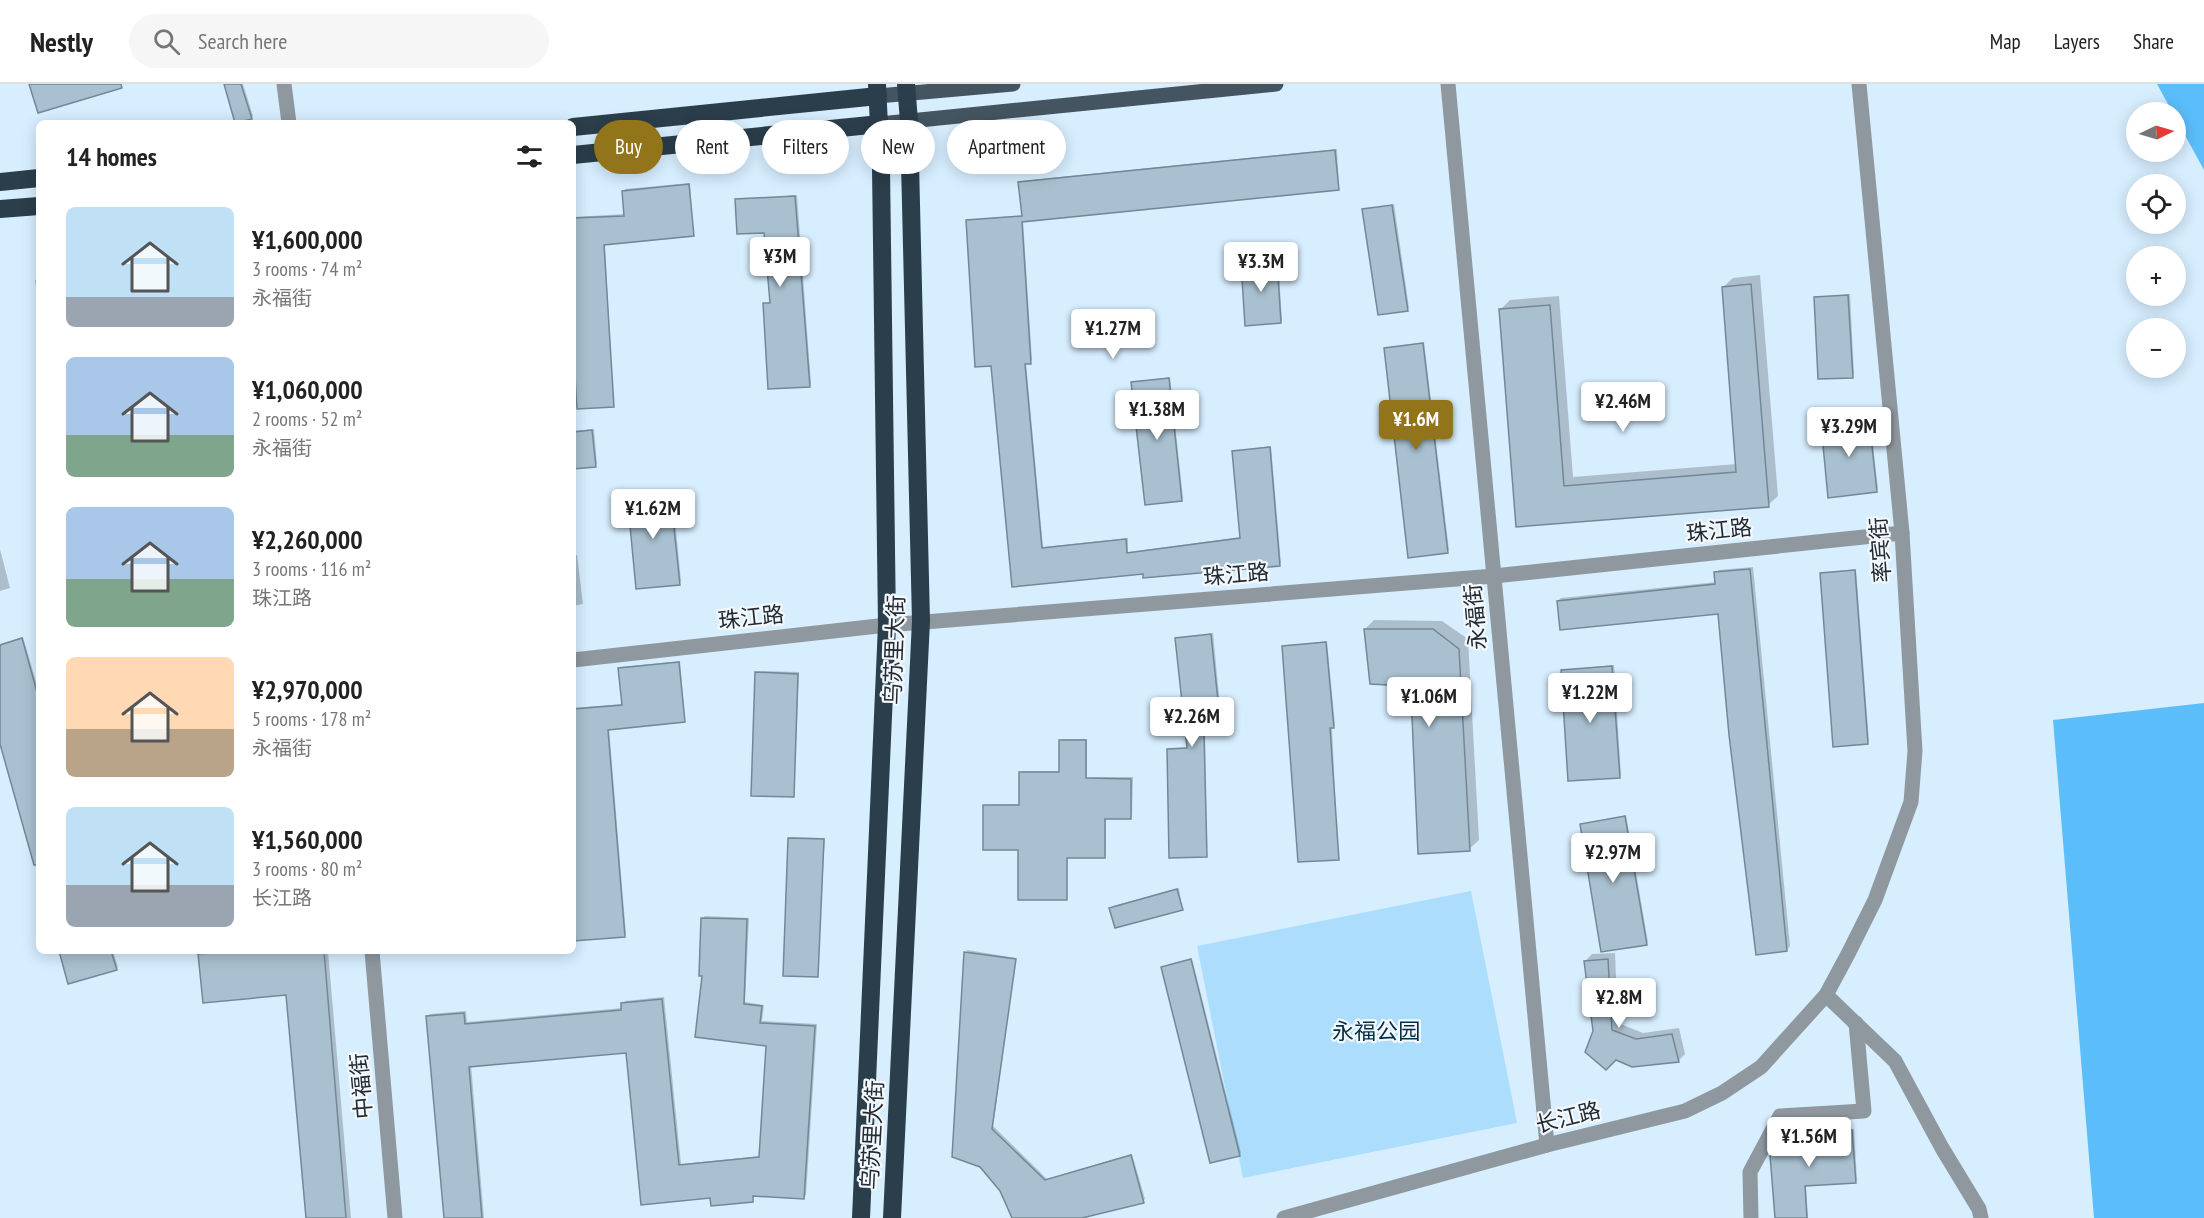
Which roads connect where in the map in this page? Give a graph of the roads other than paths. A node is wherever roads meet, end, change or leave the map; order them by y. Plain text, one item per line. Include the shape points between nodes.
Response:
1 (284, 84) edge
2 (1013, 84) edge
3 (1276, 84) edge
4 (1448, 84) edge
5 (1859, 84) edge
6 (906, 89) edge
7 (878, 90) edge
8 (289, 120) edge
9 (880, 120) edge
10 (909, 120) edge
11 (919, 120) edge
12 (861, 126) edge
13 (576, 127) edge
14 (576, 155) edge
15 (881, 174) edge
16 (910, 174) edge
17 (36, 178) edge
18 (0, 182) edge
19 (36, 206) edge
20 (0, 209) edge
21 (1902, 533) junction
22 (1494, 576) junction
23 (921, 621) junction
24 (887, 625) junction
25 (576, 660) edge
26 (372, 954) edge
27 (1826, 995) junction
28 (1856, 1023) junction
29 (1547, 1145) junction
30 (395, 1218) edge
31 (861, 1218) edge
32 (892, 1218) edge
33 (1284, 1218) edge
34 (1751, 1218) edge
35 (1981, 1218) edge

1 - 8 street
2 - 6 main road
3 - 11 main road
4 - 22 street, 永福街
5 - 21 street, 率宾街
6 - 7 main road
6 - 10 highway, 乌苏里大街
7 - 9 highway, 乌苏里大街
7 - 13 highway
12 - 14 highway
15 - 24 highway, 乌苏里大街
16 - 23 highway, 乌苏里大街
17 - 18 highway
19 - 20 highway
21 - 22 street, 珠江路
21 - 27 street, 率宾街 via 1915,751 1911,802 1875,900
22 - 23 street, 珠江路
22 - 29 street, 永福街
23 - 24 street, 珠江路
23 - 32 highway, 乌苏里大街
24 - 25 street, 珠江路
24 - 31 highway, 乌苏里大街
26 - 30 street, 中福街
27 - 28 street
27 - 29 street, 长江路 via 1761,1067 1722,1093 1685,1111
28 - 34 street via 1864,1111 1780,1116 1750,1172
28 - 35 street via 1895,1061
29 - 33 street, 长江路

